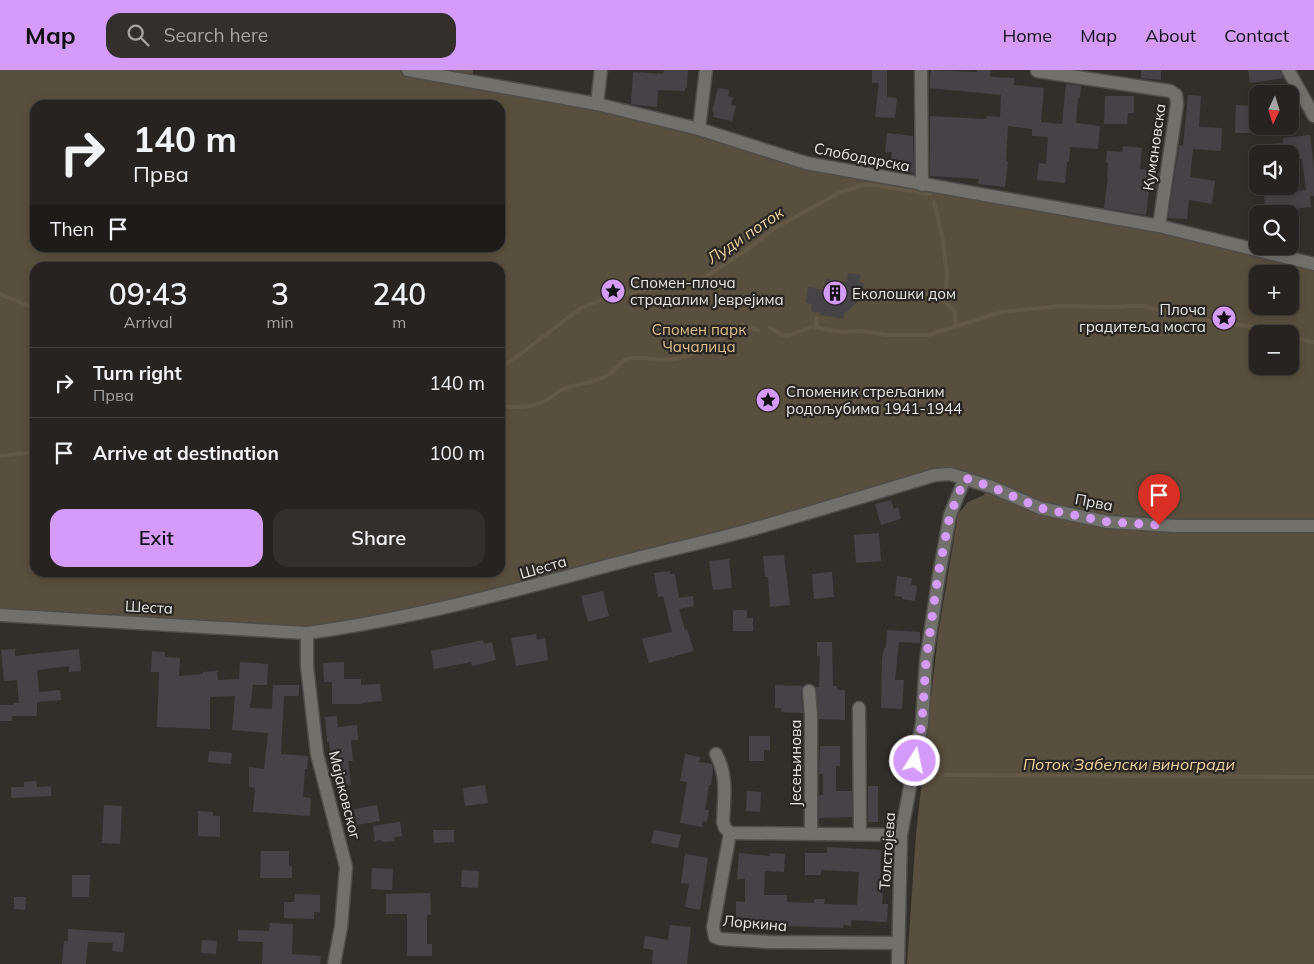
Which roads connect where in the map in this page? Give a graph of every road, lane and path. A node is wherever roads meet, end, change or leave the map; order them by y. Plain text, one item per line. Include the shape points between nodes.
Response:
1 (408, 70) edge
2 (601, 70) edge
3 (706, 70) edge
4 (921, 70) edge
5 (1288, 70) edge
6 (1037, 71) dead end
7 (597, 104) junction
8 (1314, 116) edge
9 (699, 128) junction
10 (922, 185) junction
11 (1159, 226) junction
12 (1314, 264) edge
13 (965, 478) junction
14 (1314, 526) edge
15 (0, 615) edge
16 (307, 633) junction
17 (809, 691) dead end
18 (859, 708) dead end
19 (716, 754) dead end
20 (730, 833) junction
21 (811, 834) junction
22 (860, 834) junction
23 (901, 835) junction
24 (898, 943) junction
25 (334, 964) edge
26 (898, 964) edge

1 - 7 street, Слободарска
2 - 7 street
3 - 9 street
4 - 10 street
5 - 8 street
6 - 11 street, Кумановска via 1170,91 1176,95
7 - 9 street, Слободарска
9 - 10 street, Слободарска via 806,164
10 - 11 street, Слободарска
11 - 12 street, Слободарска
13 - 14 street, Прва via 1040,508 1108,522 1176,526
13 - 16 street, Шеста via 935,475 744,531 518,591 422,613
13 - 23 street, Толстојева via 950,515 938,575 926,661 922,723
15 - 16 street, Шеста
16 - 25 street, Мајаковског via 307,666 317,754 346,867
17 - 21 street, Јесењинова
18 - 22 street
19 - 20 street via 724,775 723,822
20 - 21 street
20 - 24 street, Лоркина via 713,927 715,937 768,942
21 - 22 street
22 - 23 street
23 - 24 street, Толстојева
24 - 26 street, Толстојева

